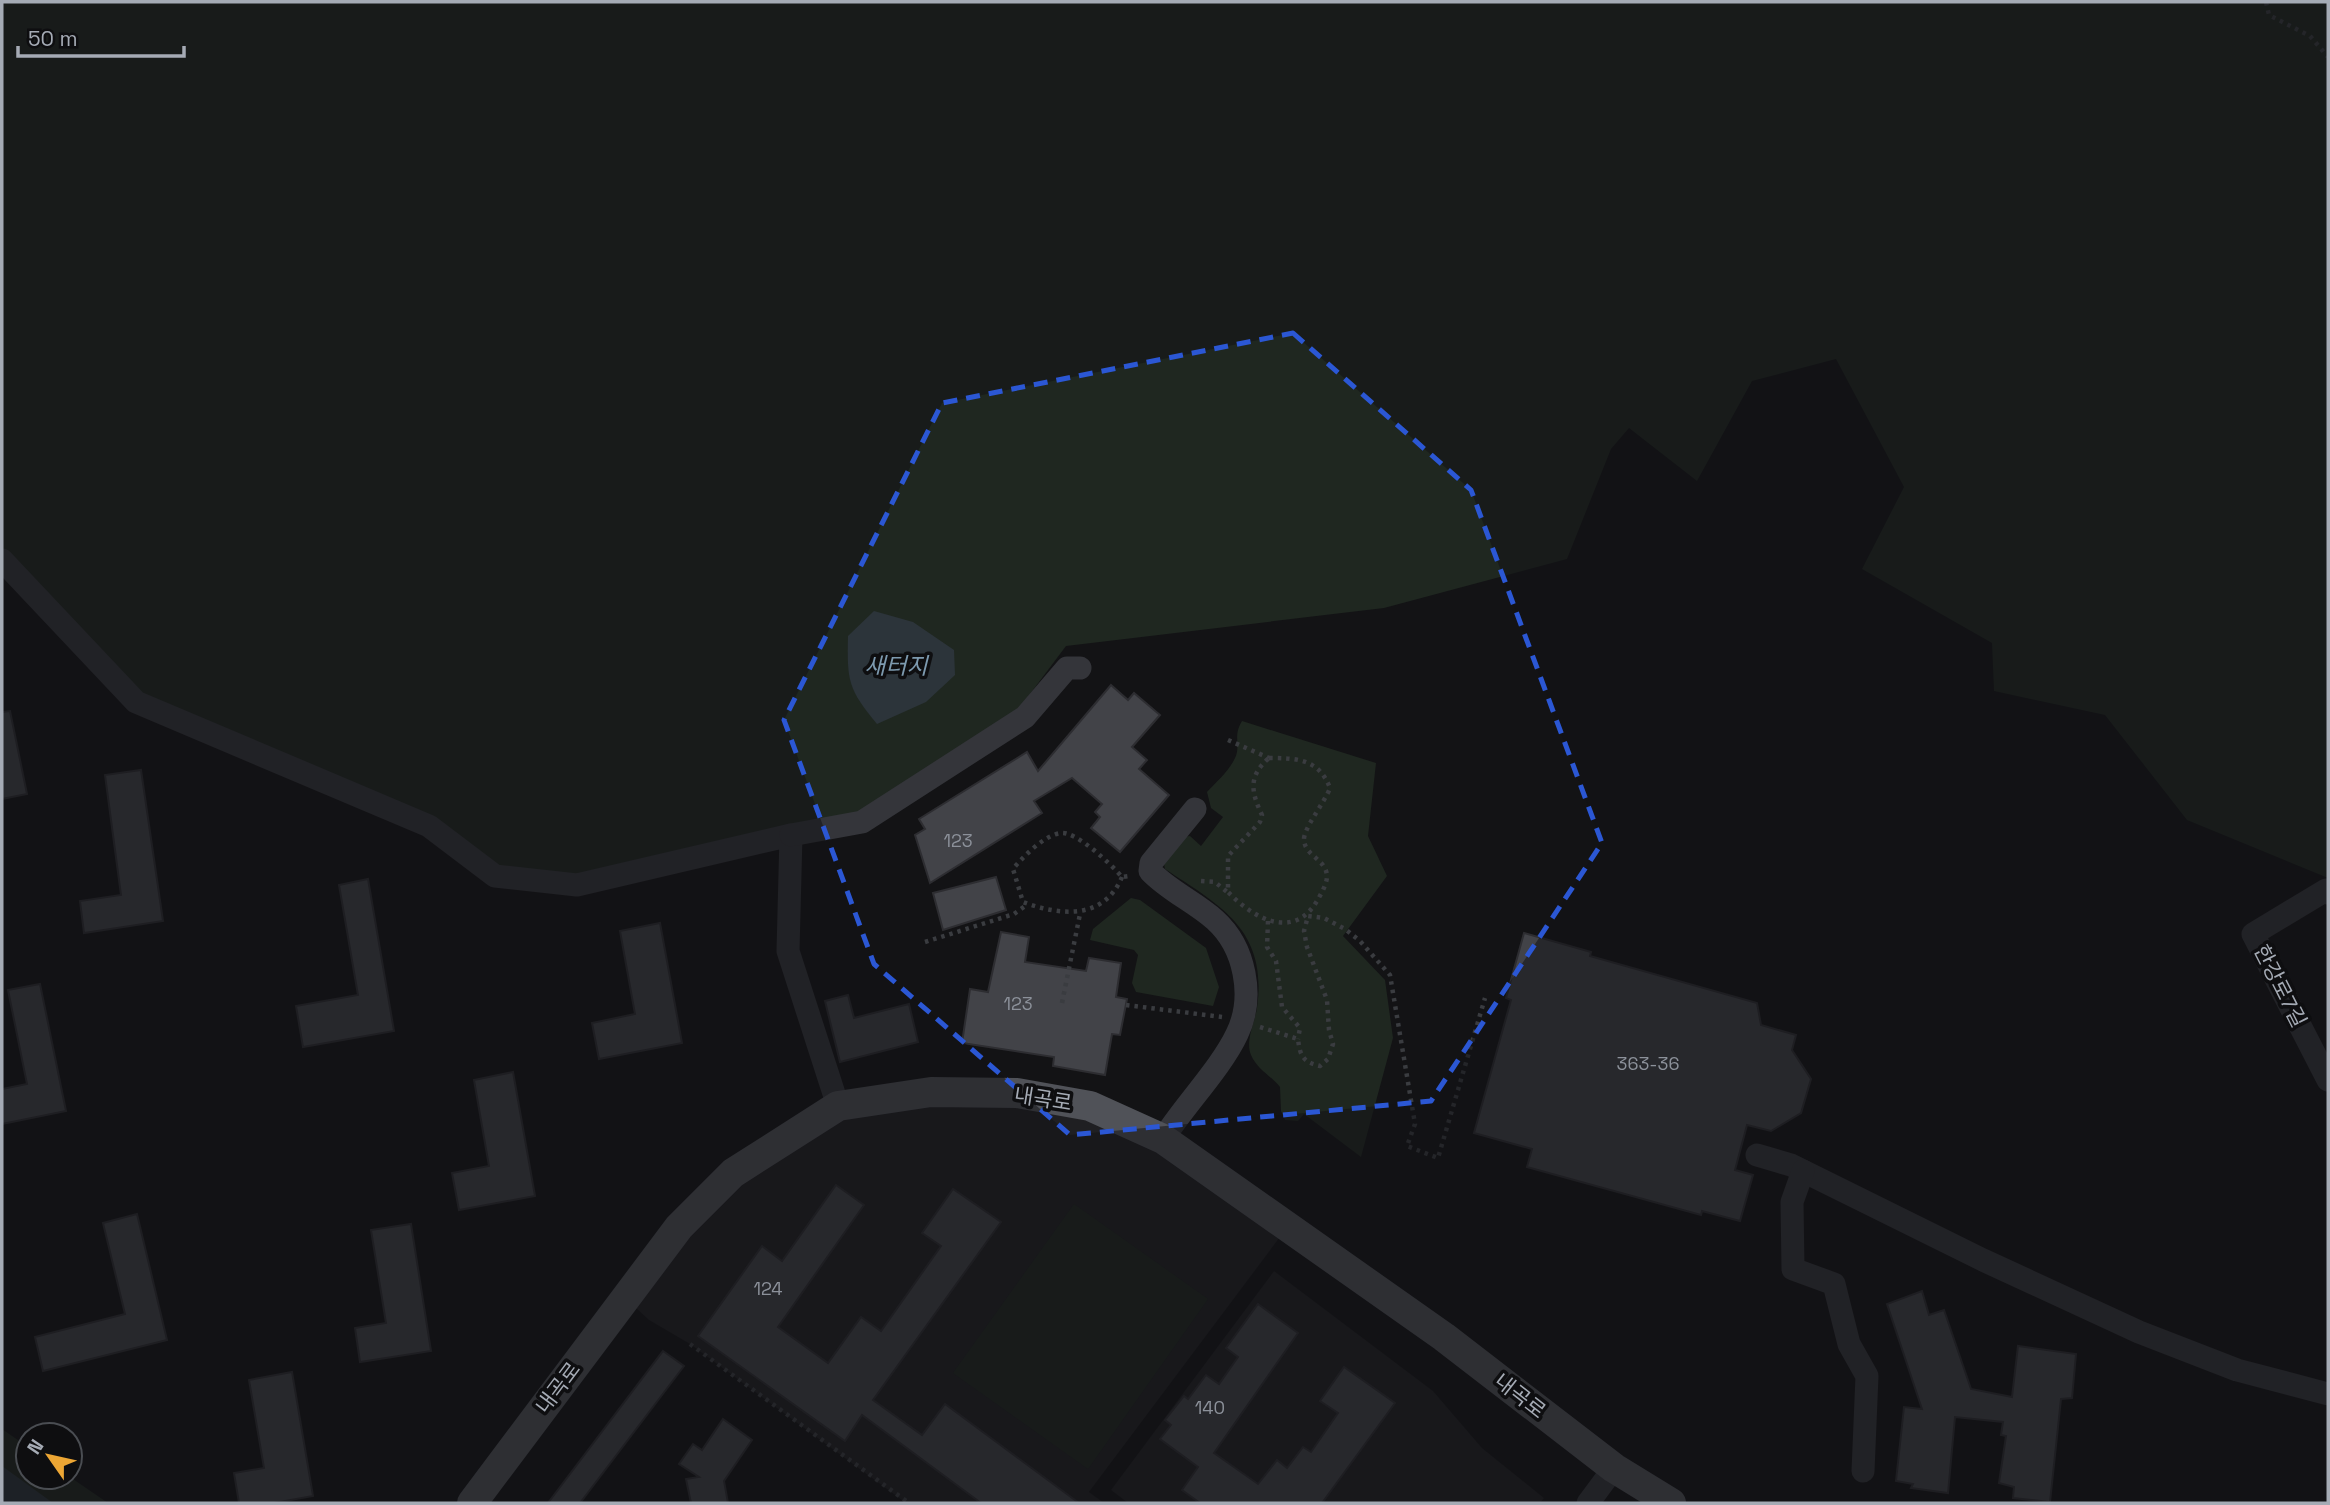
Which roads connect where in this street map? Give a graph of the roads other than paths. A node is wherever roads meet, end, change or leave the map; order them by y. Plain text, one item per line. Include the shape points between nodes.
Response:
1 (2, 561) edge
2 (1080, 668) dead end
3 (1195, 809) dead end
4 (791, 835) junction
5 (2328, 893) edge
6 (2328, 1080) edge
7 (838, 1106) junction
8 (1163, 1139) junction
9 (1757, 1156) dead end
10 (1804, 1171) junction
11 (2328, 1394) edge
12 (1614, 1468) junction
13 (1863, 1471) dead end
14 (472, 1503) edge
15 (1588, 1503) edge
16 (1671, 1503) edge

1 - 4 street via 136,702 429,826 495,876 577,885
2 - 4 street via 1067,668 1025,718 862,822
3 - 8 street via 1150,871 1215,920 1239,956 1245,977 1244,1015 1237,1034
4 - 7 street via 788,951
5 - 6 street, 한강로7길 via 2326,890 2253,934
7 - 8 main road, 내곡로 via 931,1093 1017,1093 1090,1106
7 - 14 main road, 내곡로 via 733,1173 679,1227
8 - 12 main road, 내곡로 via 1444,1337
9 - 10 street
10 - 11 street via 2139,1332 2237,1370
10 - 13 street via 1792,1202 1793,1269 1834,1284 1849,1344 1867,1376
12 - 15 street
12 - 16 main road, 내곡로

